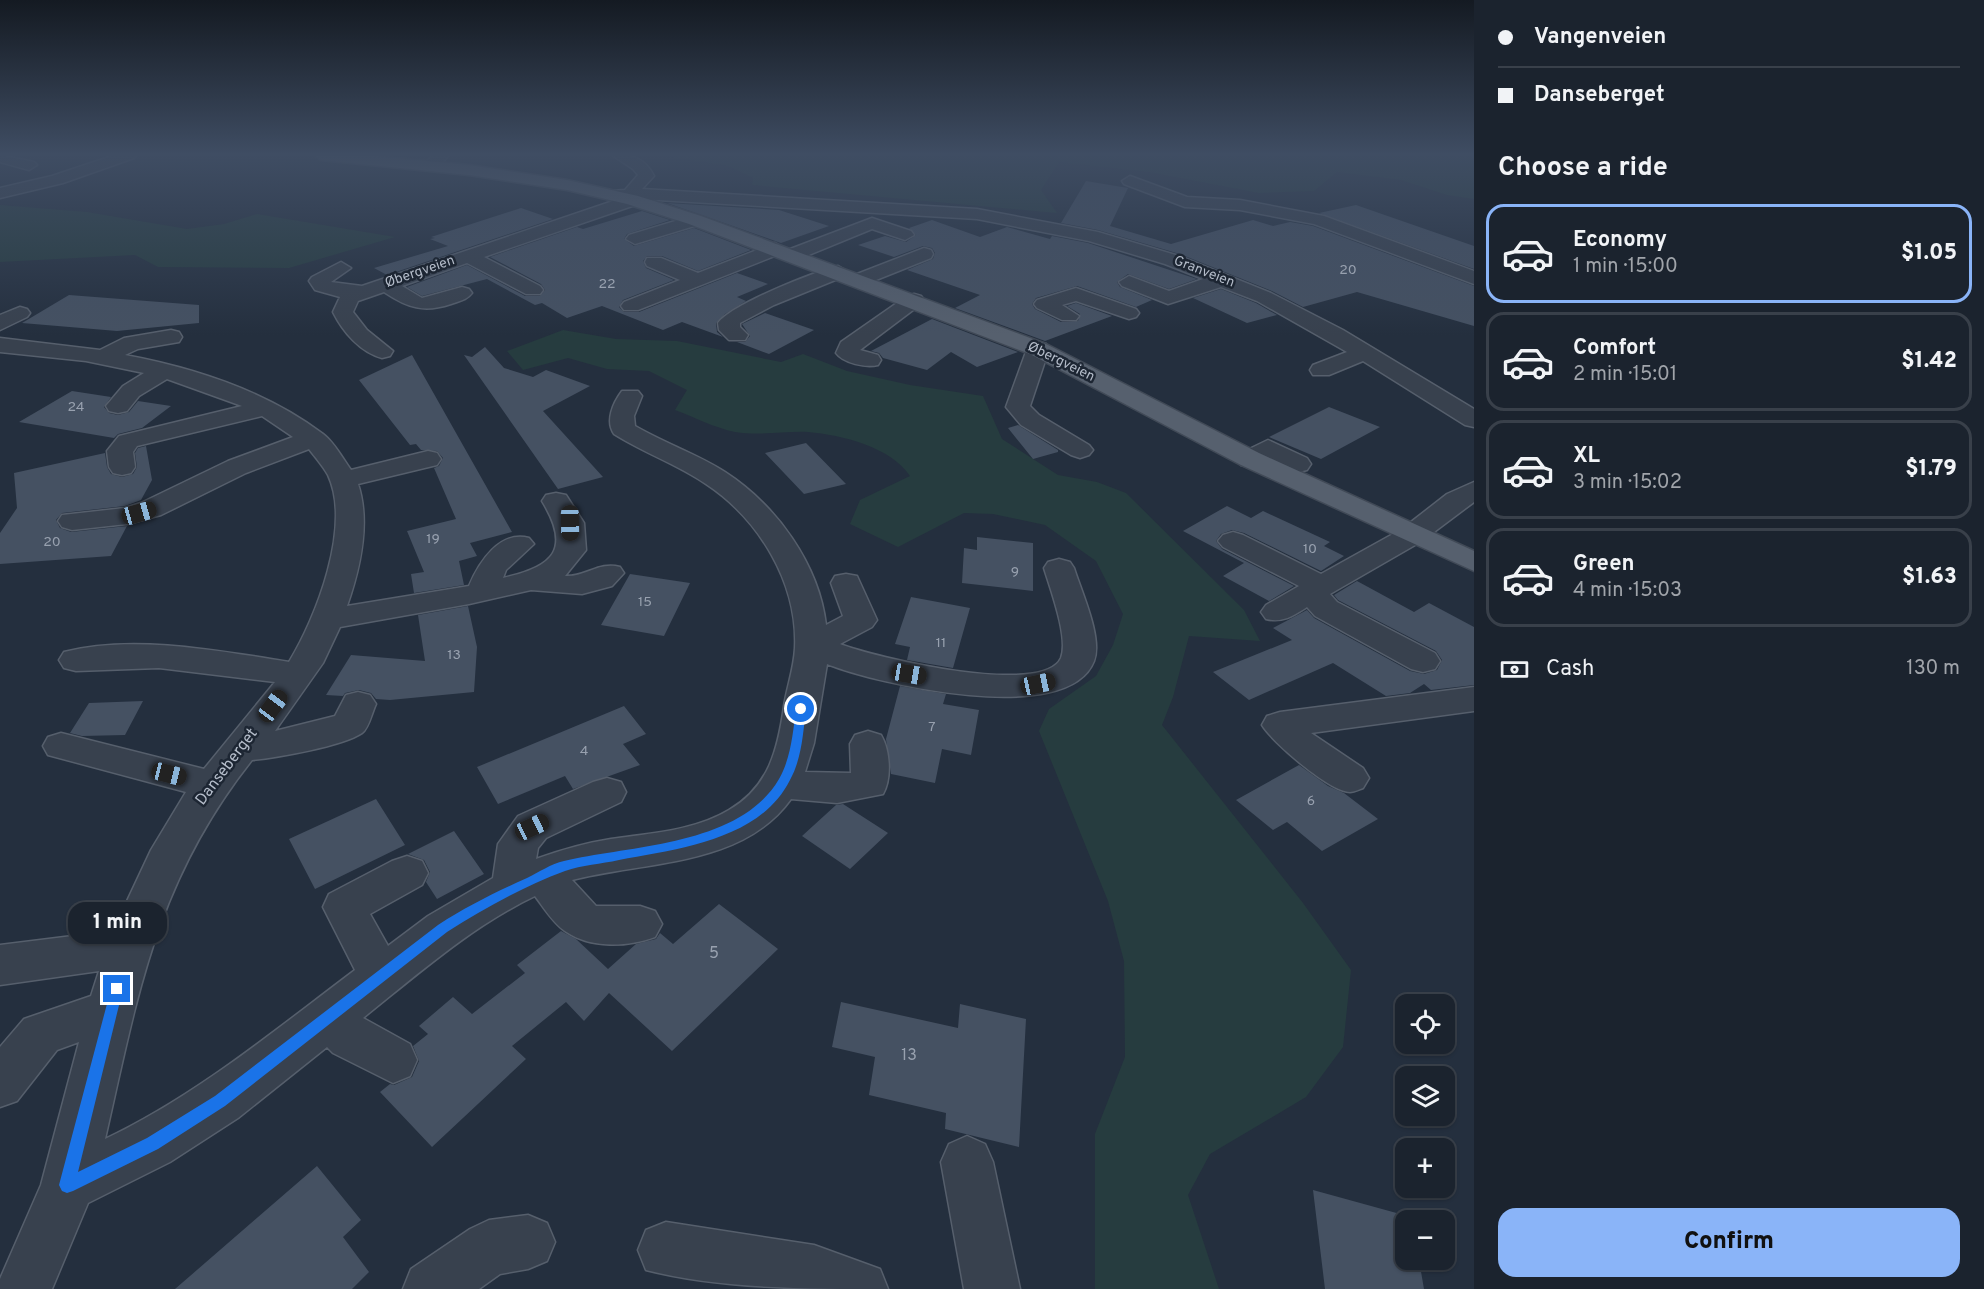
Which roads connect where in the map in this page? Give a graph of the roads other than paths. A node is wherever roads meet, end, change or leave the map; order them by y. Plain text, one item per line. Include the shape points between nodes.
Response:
1 (577, 215) edge
2 (681, 215) edge
3 (812, 215) edge
4 (979, 215) edge
5 (1294, 215) edge
6 (695, 220) junction
7 (832, 222) dead end
8 (1053, 227) junction
9 (1326, 232) dead end
10 (905, 235) dead end
11 (1363, 235) junction
12 (635, 239) dead end
13 (1024, 240) dead end
14 (1383, 243) junction
15 (442, 245) dead end
16 (784, 252) junction
17 (924, 254) dead end
18 (468, 256) junction
19 (1399, 263) dead end
20 (651, 267) dead end
21 (341, 268) dead end
22 (838, 272) junction
23 (1470, 276) edge
24 (1224, 279) junction
25 (859, 280) junction
26 (1129, 282) dead end
27 (386, 284) junction
28 (684, 284) junction
29 (533, 290) dead end
30 (462, 293) dead end
31 (1457, 294) dead end
32 (353, 297) junction
33 (709, 300) dead end
34 (914, 300) junction
35 (631, 306) dead end
36 (20, 312) dead end
37 (1129, 313) dead end
38 (1069, 316) dead end
39 (0, 324) edge
40 (737, 335) dead end
41 (171, 337) dead end
42 (1365, 343) junction
43 (1038, 349) junction
44 (382, 351) dead end
45 (12, 354) edge
46 (102, 358) junction
47 (870, 360) dead end
48 (1321, 370) dead end
49 (164, 371) junction
50 (1431, 395) junction
51 (630, 396) dead end
52 (1407, 402) dead end
53 (118, 406) dead end
54 (265, 408) junction
55 (1474, 420) edge
56 (313, 438) junction
57 (1080, 450) dead end
58 (410, 456) dead end
59 (1250, 459) junction
60 (1298, 464) dead end
61 (122, 467) dead end
62 (343, 480) junction
63 (1474, 490) edge
64 (556, 501) dead end
65 (72, 521) dead end
66 (1412, 535) junction
67 (1233, 541) dead end
68 (519, 544) dead end
69 (1474, 562) edge
70 (1059, 568) dead end
71 (609, 573) dead end
72 (531, 581) junction
73 (846, 583) dead end
74 (1315, 589) junction
75 (482, 592) junction
76 (1277, 612) dead end
77 (329, 619) junction
78 (812, 645) junction
79 (76, 660) dead end
80 (1423, 661) dead end
81 (297, 675) junction
82 (1474, 699) edge
83 (358, 704) dead end
84 (868, 744) dead end
85 (62, 746) dead end
86 (241, 747) junction
87 (1350, 778) dead end
88 (782, 783) junction
89 (212, 785) junction
90 (607, 792) dead end
91 (407, 873) dead end
92 (528, 882) junction
93 (640, 924) dead end
94 (128, 948) junction
95 (0, 965) edge
96 (382, 977) junction
97 (111, 1010) junction
98 (330, 1016) junction
99 (393, 1060) dead end
100 (0, 1084) edge
101 (967, 1162) dead end
102 (67, 1185) junction
103 (528, 1242) dead end
104 (666, 1250) dead end
105 (24, 1289) edge
106 (431, 1289) edge
107 (860, 1289) edge
108 (992, 1289) edge

1 - 18 street, Øbergveien
2 - 6 main road, Øbergveien
3 - 7 street
4 - 8 street, Granveien
5 - 11 street
6 - 12 street
6 - 16 main road, Øbergveien
8 - 13 street
8 - 24 street, Granveien via 1174,260
9 - 11 street via 1348,238
10 - 16 street via 872,223
11 - 14 street
14 - 19 street via 1370,248
14 - 23 street
15 - 18 street
16 - 22 main road, Øbergveien
16 - 28 street
17 - 25 street
18 - 27 street, Øbergveien
18 - 29 street
20 - 28 street
21 - 32 street via 319,281 322,286
22 - 25 main road, Øbergveien
22 - 40 street via 733,318 730,330
23 - 31 street via 1451,280 1449,287
24 - 26 street via 1168,298
24 - 42 street, Granveien via 1306,312 1335,335
25 - 34 main road, Øbergveien
27 - 30 street via 417,305
27 - 32 street, Øbergveien
28 - 33 street
28 - 35 street
32 - 44 street via 343,312 348,322 359,336
34 - 43 main road, Øbergveien
34 - 47 street via 849,347 847,352
36 - 39 street
37 - 38 street via 1076,294 1044,304
41 - 46 street via 132,343
42 - 48 street
42 - 50 street
43 - 57 street via 1018,407 1030,420
43 - 59 main road, Øbergveien
45 - 46 street, Danseberget
46 - 49 street, Danseberget
49 - 53 street via 131,391
49 - 54 street, Danseberget
50 - 52 street
50 - 55 street
51 - 78 street via 622,416 623,429 691,454 726,485 762,503 795,565 807,599
54 - 56 street, Danseberget
54 - 61 street via 128,441 120,451
56 - 62 street, Danseberget
56 - 65 street via 237,467 151,509 128,516
58 - 62 street
59 - 60 street via 1268,448
59 - 66 main road, Øbergveien
62 - 77 street, Danseberget via 349,520 344,561
63 - 66 street
64 - 72 street via 570,523 571,550 558,568
66 - 69 main road, Øbergveien
66 - 74 street
67 - 74 street
68 - 75 street via 492,566
70 - 78 street via 1076,631 1077,662 1068,674 1050,681 1025,687 996,687 926,677 875,668
71 - 72 street via 599,583 572,586
72 - 75 street
73 - 78 street via 861,620
74 - 76 street
74 - 80 street via 1326,609
75 - 77 street
77 - 81 street, Danseberget
78 - 88 street via 795,751
79 - 81 street via 118,655 210,660
81 - 86 street, Danseberget
82 - 87 street via 1281,725
83 - 86 street via 350,724 275,746
84 - 88 street via 870,784 815,790
85 - 89 street
86 - 89 street, Danseberget
88 - 92 street via 756,813 719,832 684,843 564,866
89 - 94 street, Danseberget via 183,826
90 - 92 street via 532,827 518,844
91 - 96 street via 344,907
92 - 93 street via 578,920 604,928
92 - 96 street via 476,907
94 - 95 street
94 - 97 street, Danseberget
96 - 98 street
97 - 100 street via 41,1034
97 - 102 street, Danseberget
98 - 99 street via 350,1038
98 - 102 street via 220,1101 152,1144
101 - 108 street
102 - 105 street, Danseberget
103 - 106 street via 489,1248
104 - 107 street via 814,1273

